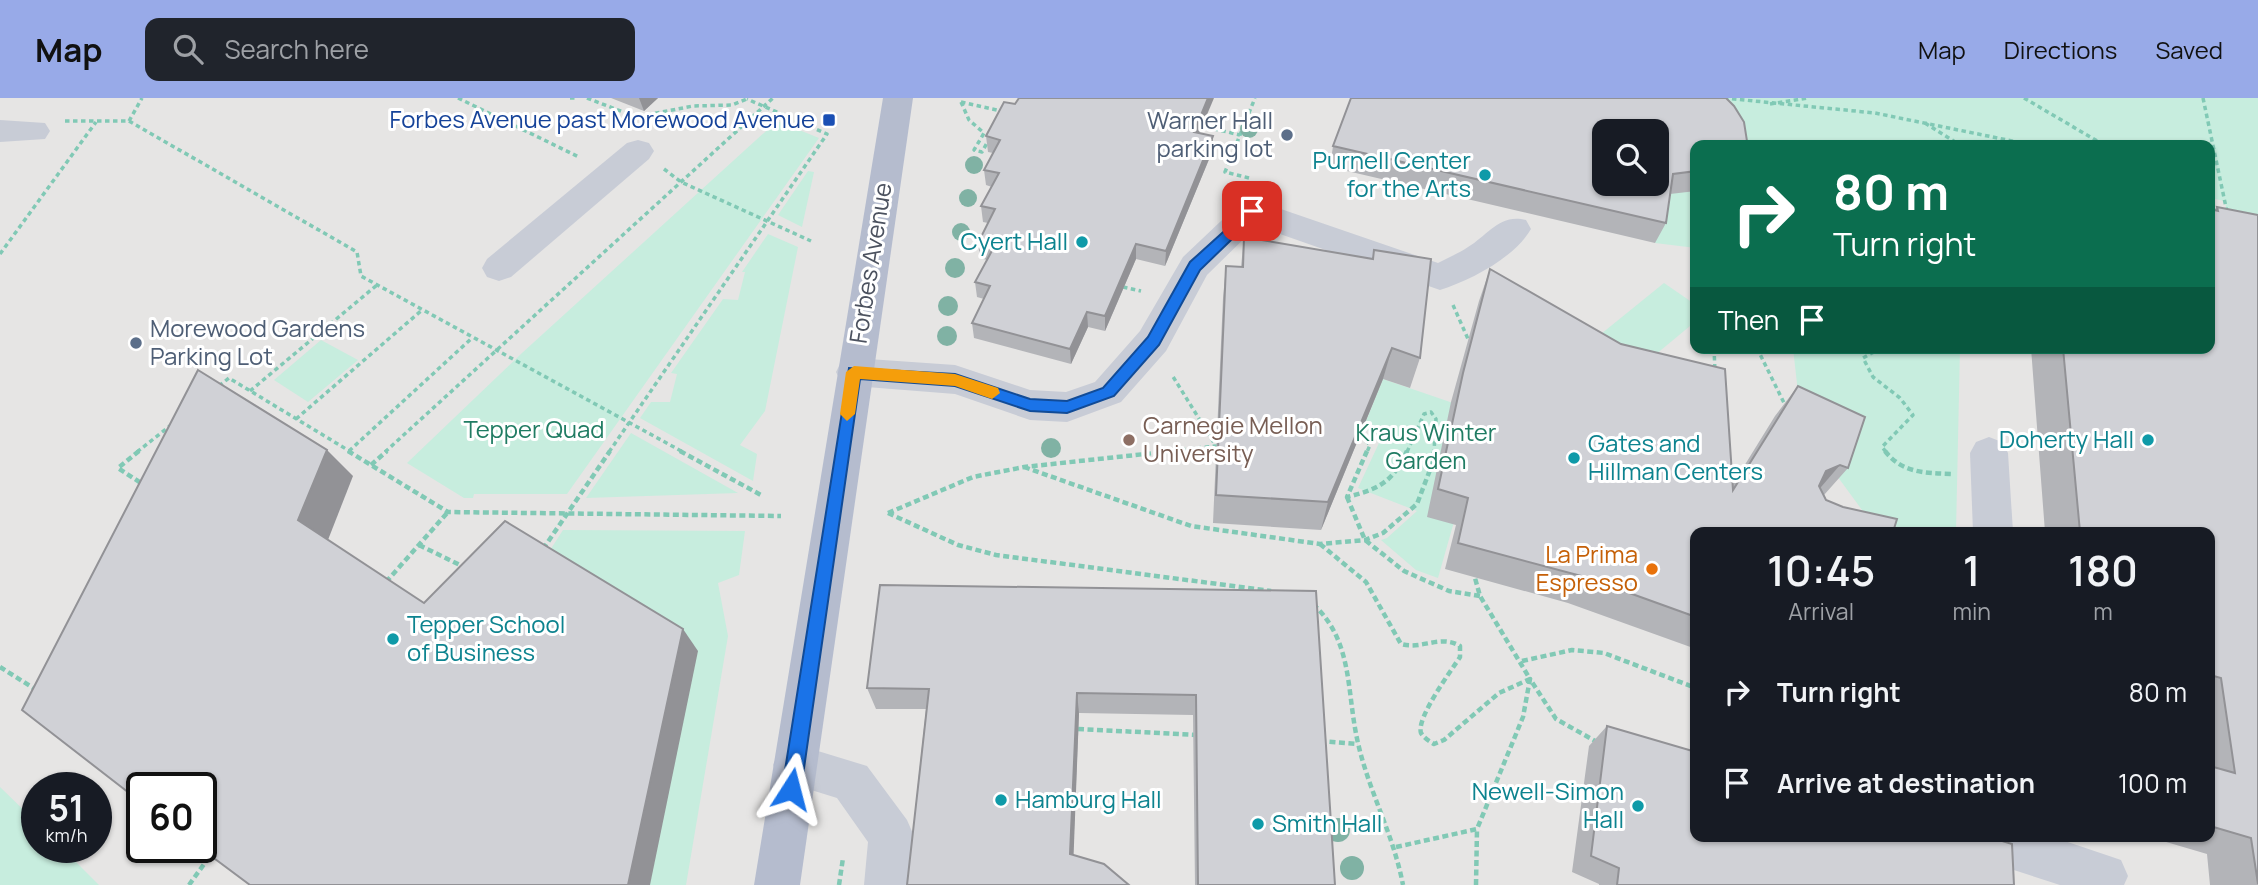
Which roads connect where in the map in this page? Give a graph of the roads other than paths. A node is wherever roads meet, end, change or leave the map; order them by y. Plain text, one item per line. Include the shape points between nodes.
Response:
1 (898, 98) edge
2 (0, 131) edge
3 (34, 131) road end
4 (638, 151) road end
5 (1514, 229) dead end
6 (499, 268) dead end
7 (854, 372) junction
8 (1990, 465) road end
9 (1993, 527) edge
10 (795, 765) junction
11 (1991, 842) edge
12 (2085, 842) edge
13 (2105, 882) edge
14 (777, 885) edge
15 (887, 885) edge

1 - 7 main road, Forbes Avenue
2 - 3 street
4 - 6 street
5 - 7 street via 1481,256 1440,277 1252,211 1195,266 1153,341 1108,392 1067,407 1030,405 955,380
7 - 10 main road, Forbes Avenue
8 - 9 street
10 - 14 main road, Forbes Avenue
10 - 15 street via 852,781 891,836
11 - 13 street
12 - 13 street

